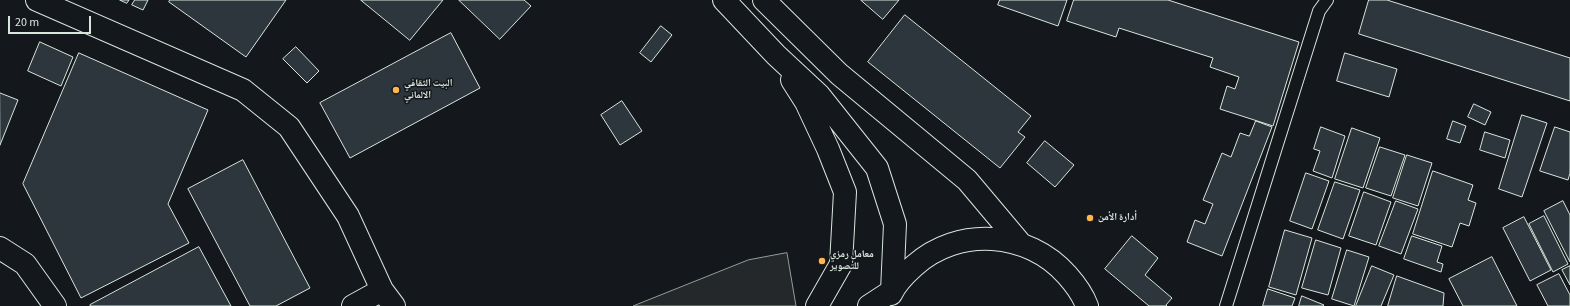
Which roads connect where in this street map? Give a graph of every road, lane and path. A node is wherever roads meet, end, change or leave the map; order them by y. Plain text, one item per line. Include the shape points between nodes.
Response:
1 (37, 0) edge
2 (724, 0) edge
3 (764, 0) edge
4 (1327, 0) edge
5 (776, 55) junction
6 (1020, 243) junction
7 (0, 248) edge
8 (388, 298) edge
9 (889, 299) edge
10 (55, 306) edge
11 (353, 306) edge
12 (818, 306) edge
13 (869, 306) edge
14 (1087, 306) edge
15 (1226, 306) edge

1 - 8 main road via 243,90 289,127 348,216
2 - 5 main road
3 - 6 main road via 839,74 966,180
4 - 15 lane via 1319,11
5 - 9 main road via 819,95 877,168 895,224
5 - 12 main road via 806,102 845,192 842,264
6 - 9 main road via 978,238 938,249 904,274
6 - 14 main road via 1041,253 1060,267 1074,283
7 - 10 main road via 25,264
8 - 11 main road
9 - 13 main road

